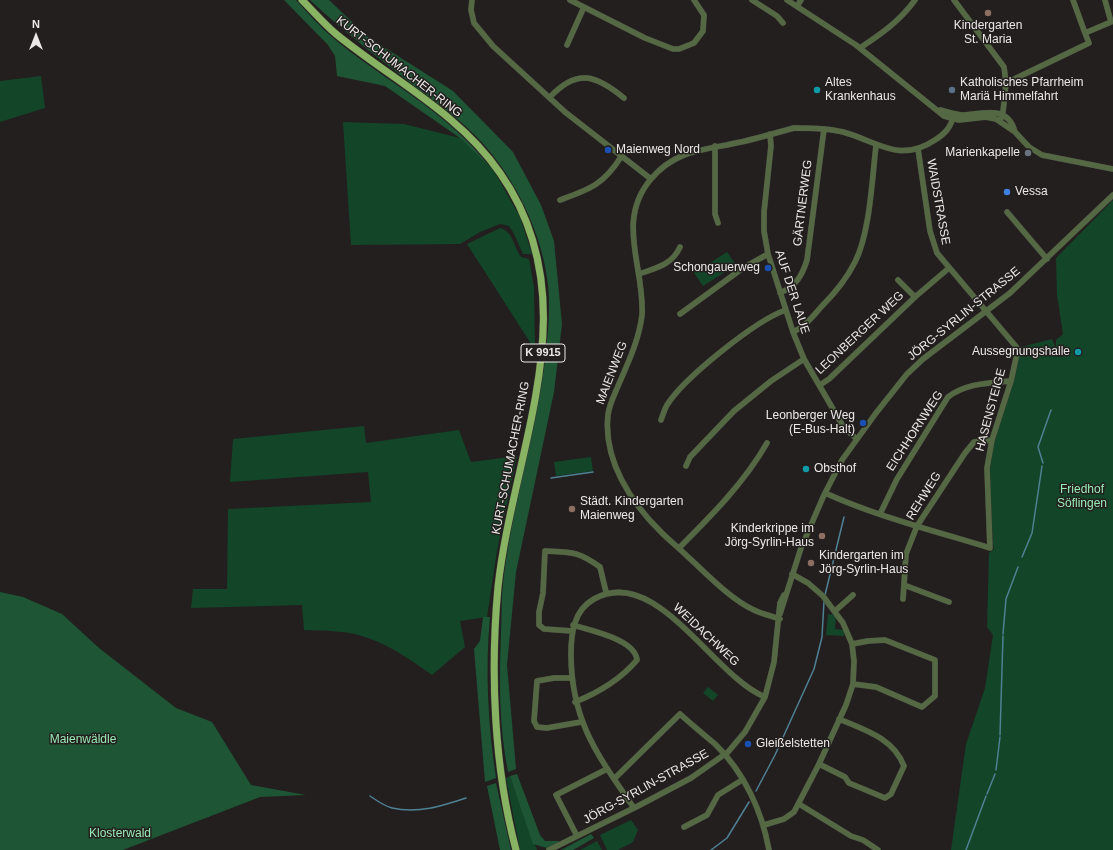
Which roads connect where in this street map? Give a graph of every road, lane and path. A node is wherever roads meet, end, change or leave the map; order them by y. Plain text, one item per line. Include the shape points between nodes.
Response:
1 (302, 0) edge
2 (472, 0) edge
3 (570, 0) edge
4 (694, 0) edge
5 (752, 0) edge
6 (786, 0) edge
7 (801, 0) edge
8 (915, 0) edge
9 (954, 0) edge
10 (1073, 0) edge
11 (1105, 0) edge
12 (797, 6) junction
13 (584, 7) junction
14 (783, 23) dead end
15 (1112, 25) edge
16 (1085, 33) junction
17 (567, 45) dead end
18 (860, 48) junction
19 (1006, 83) junction
20 (550, 97) junction
21 (624, 98) dead end
22 (953, 117) junction
23 (1001, 118) junction
24 (824, 129) junction
25 (770, 134) junction
26 (715, 146) junction
27 (876, 146) junction
28 (918, 149) junction
29 (622, 157) junction
30 (1113, 169) edge
31 (651, 179) junction
32 (1113, 195) edge
33 (560, 200) dead end
34 (1007, 212) dead end
35 (718, 223) dead end
36 (680, 248) dead end
37 (768, 254) junction
38 (1047, 259) junction
39 (949, 268) junction
40 (639, 274) junction
41 (898, 280) dead end
42 (780, 293) junction
43 (915, 297) junction
44 (786, 310) junction
45 (985, 312) junction
46 (680, 314) dead end
47 (793, 332) junction
48 (1018, 349) joint
49 (804, 358) junction
50 (1011, 381) junction
51 (820, 385) junction
52 (661, 420) dead end
53 (857, 439) junction
54 (992, 440) junction
55 (767, 443) dead end
56 (686, 466) dead end
57 (825, 493) junction
58 (880, 514) junction
59 (917, 526) junction
60 (679, 548) junction
61 (792, 574) junction
62 (904, 584) junction
63 (606, 592) junction
64 (853, 596) dead end
65 (903, 599) dead end
66 (949, 602) dead end
67 (835, 611) junction
68 (780, 617) junction
69 (572, 628) junction
70 (852, 644) junction
71 (571, 678) junction
72 (853, 684) junction
73 (765, 697) junction
74 (575, 702) junction
75 (839, 719) junction
76 (581, 722) junction
77 (725, 755) junction
78 (819, 764) junction
79 (607, 769) junction
80 (614, 779) junction
81 (742, 780) junction
82 (799, 804) junction
83 (634, 808) junction
84 (764, 825) junction
85 (684, 827) dead end
86 (577, 836) junction
87 (516, 850) edge
88 (549, 850) edge
89 (770, 850) edge
90 (878, 850) edge

1 - 87 main road, KURT-SCHUMACHER-RING / K 9915 via 334,33 454,123 486,153 507,182 522,210 538,257 544,299 543,352 499,585 495,630 496,710 500,763
2 - 20 street via 472,16 479,31
3 - 13 street
4 - 13 street via 704,15 703,31 694,43 679,49 666,47
5 - 14 street via 777,16
6 - 12 street
7 - 12 street
8 - 18 street via 893,25
9 - 19 street via 1004,67
10 - 16 street
11 - 15 street
12 - 18 street
13 - 17 street
15 - 16 street
16 - 19 street via 1089,43
18 - 22 street via 944,116
19 - 23 street
20 - 21 street via 562,84 576,78 592,79 608,85
20 - 29 street
22 - 23 street via 959,120
22 - 28 street, MAIENWEG via 949,129 943,136
23 - 30 street via 1029,147 1042,155
24 - 25 street, MAIENWEG via 794,128
24 - 27 street, MAIENWEG via 856,136
24 - 42 street, GÄRTNERWEG via 807,260 796,284
25 - 26 street, MAIENWEG
25 - 37 street, AUF DER LAUE via 764,212
26 - 31 street, MAIENWEG via 679,156
26 - 35 street via 715,214
27 - 28 street, MAIENWEG via 900,150
27 - 47 street via 863,238 856,261 828,300 804,326
28 - 39 street, WAIDSTRASSE via 932,241 937,253
29 - 31 street
29 - 33 street via 611,173 595,186
31 - 40 street, MAIENWEG via 640,197 634,214 633,248
32 - 38 street, JÖRG-SYRLIN-STRASSE
34 - 38 street
36 - 40 street via 665,265
37 - 42 street, AUF DER LAUE
37 - 46 street via 743,268
38 - 45 street, JÖRG-SYRLIN-STRASSE
39 - 43 street, LEONBERGER WEG
39 - 45 street, WAIDSTRASSE
40 - 60 street, MAIENWEG via 642,316 635,344 608,414 608,446 634,502
41 - 43 street, LEONBERGER WEG
42 - 44 street, AUF DER LAUE
43 - 51 street, LEONBERGER WEG
44 - 47 street, AUF DER LAUE
44 - 52 street via 779,312 726,348 696,373 667,406
45 - 48 street, WAIDSTRASSE
45 - 53 street, JÖRG-SYRLIN-STRASSE via 938,346 910,371
47 - 49 street, AUF DER LAUE
48 - 50 street, HASENSTEIGE
49 - 51 street, AUF DER LAUE
49 - 56 street via 734,411 690,457
50 - 54 street, HASENSTEIGE
50 - 58 street, EICHHORNWEG via 969,386 956,390 948,397 897,479
51 - 53 street, AUF DER LAUE via 844,428
53 - 57 street, JÖRG-SYRLIN-STRASSE via 842,460
54 - 59 street, REHWEG via 974,442
54 - 59 street, HASENSTEIGE via 987,468 990,548
55 - 60 street via 730,496
57 - 58 street
57 - 61 street, JÖRG-SYRLIN-STRASSE
58 - 59 street
59 - 62 street, REHWEG via 906,554
60 - 68 street, MAIENWEG via 747,606
61 - 67 street via 808,583
61 - 68 street, JÖRG-SYRLIN-STRASSE
62 - 65 street, REHWEG
62 - 66 street
63 - 69 street via 590,601 581,610
63 - 69 street via 600,567 583,555 545,551 539,625 544,629
63 - 73 street, WEIDACHWEG via 626,592 649,601 671,616 746,688
64 - 67 street
67 - 70 street
68 - 73 street, JÖRG-SYRLIN-STRASSE via 774,662
69 - 71 street
69 - 74 street via 611,637 632,646 637,652 637,660 628,670 600,692
70 - 72 street
70 - 72 street via 885,640 935,660 935,696 922,707 876,687
71 - 74 street
71 - 76 street via 537,681 534,721 537,727 547,728
72 - 75 street
73 - 77 street, JÖRG-SYRLIN-STRASSE via 745,732
74 - 76 street
75 - 78 street
75 - 78 street via 886,741 904,766 891,794 885,798 849,782
76 - 79 street
77 - 80 street, JÖRG-SYRLIN-STRASSE via 680,714
77 - 81 street
77 - 83 street, JÖRG-SYRLIN-STRASSE via 691,778
78 - 82 street
79 - 80 street
79 - 86 street, JÖRG-SYRLIN-STRASSE via 556,795
80 - 83 street
81 - 84 street
81 - 85 street via 718,795 707,815
82 - 84 street via 790,816
82 - 90 street
83 - 86 street, JÖRG-SYRLIN-STRASSE
84 - 89 street
86 - 88 street, JÖRG-SYRLIN-STRASSE

